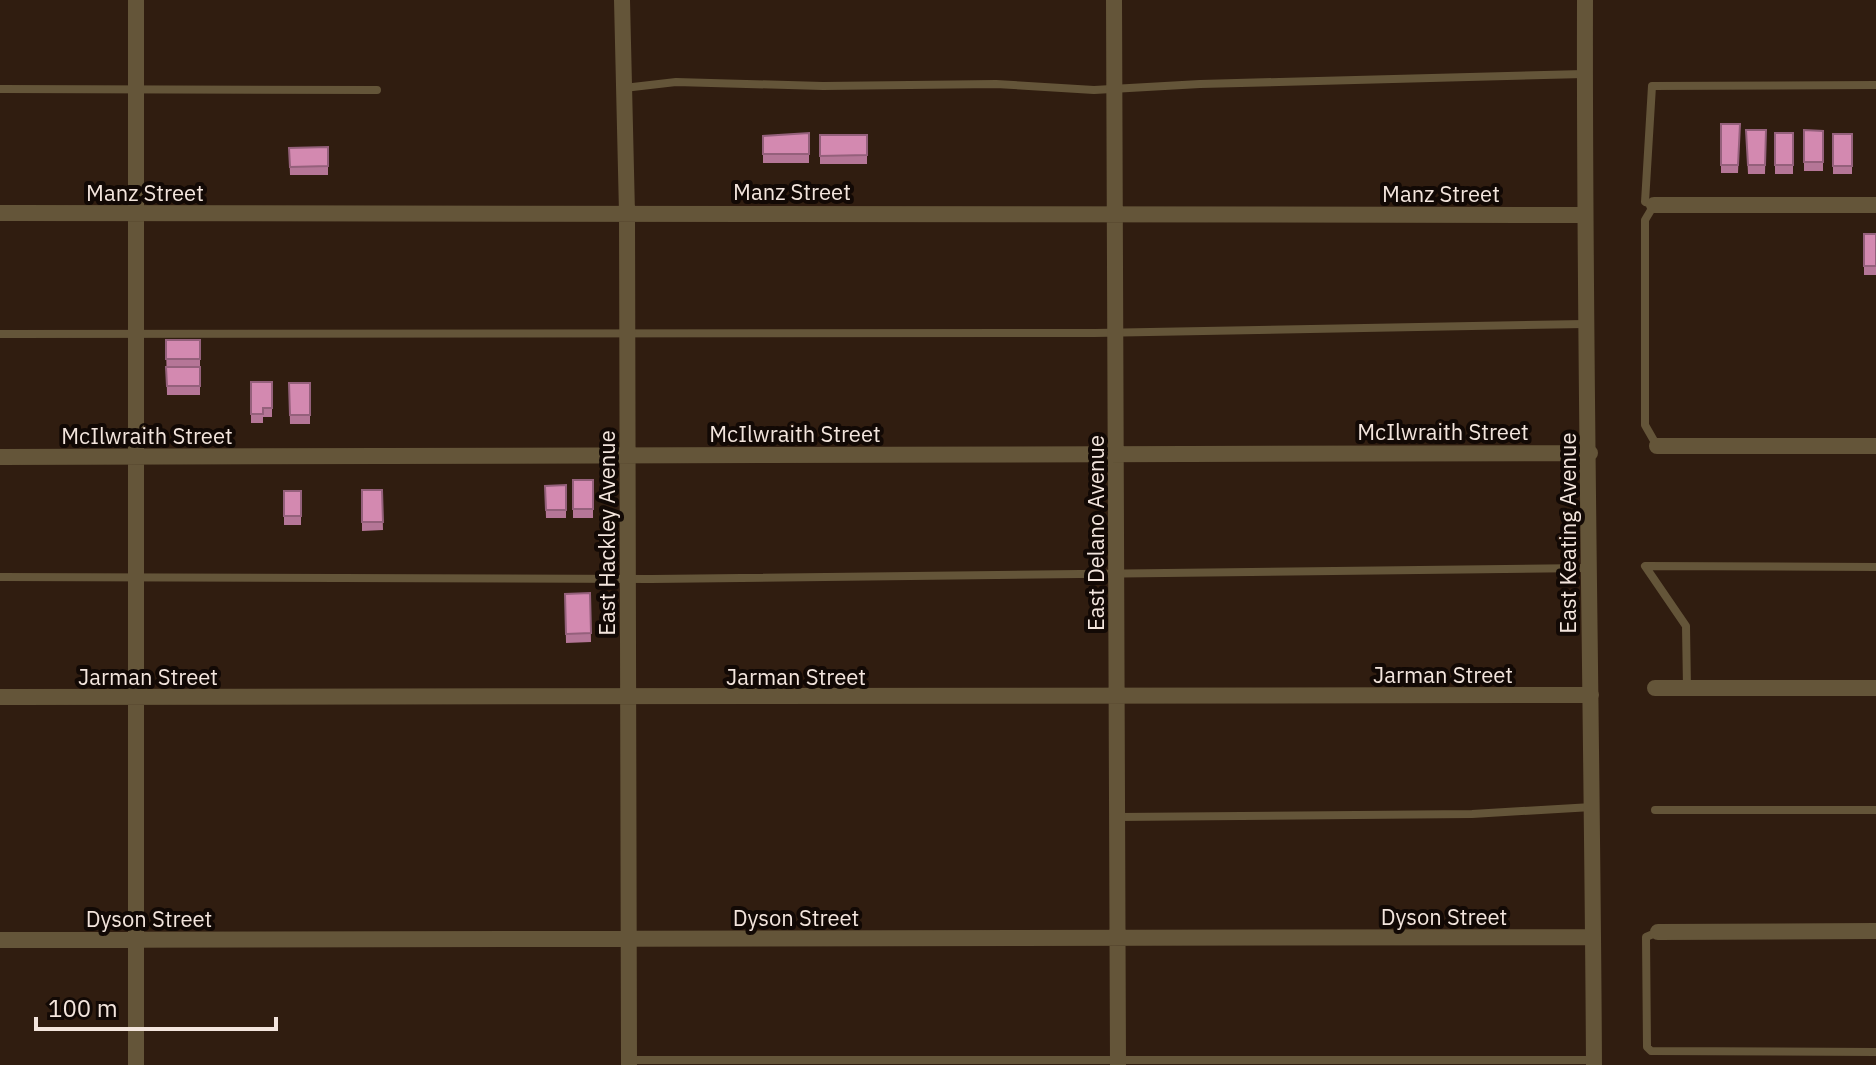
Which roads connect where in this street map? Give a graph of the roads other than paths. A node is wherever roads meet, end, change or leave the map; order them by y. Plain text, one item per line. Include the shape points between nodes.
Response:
1 (136, 0) edge
2 (622, 0) edge
3 (1114, 0) edge
4 (1585, 0) edge
5 (1585, 74) junction
6 (1876, 85) edge
7 (624, 88) junction
8 (0, 89) edge
9 (135, 89) junction
10 (1115, 89) junction
11 (377, 90) dead end
12 (1654, 205) junction
13 (1876, 205) edge
14 (0, 213) edge
15 (627, 213) junction
16 (1116, 213) junction
17 (135, 215) junction
18 (1585, 215) junction
19 (1585, 324) junction
20 (1117, 333) junction
21 (0, 334) edge
22 (135, 335) junction
23 (627, 335) junction
24 (1657, 446) joint
25 (1876, 446) edge
26 (1590, 453) junction
27 (1117, 454) junction
28 (628, 456) junction
29 (0, 457) edge
30 (136, 458) junction
31 (1876, 567) edge
32 (1588, 568) junction
33 (1118, 574) junction
34 (628, 576) junction
35 (0, 577) edge
36 (136, 578) junction
37 (1655, 688) dead end
38 (1687, 688) junction
39 (1876, 688) edge
40 (1591, 695) junction
41 (0, 697) edge
42 (1118, 697) junction
43 (136, 698) junction
44 (628, 698) junction
45 (1592, 807) junction
46 (1655, 810) dead end
47 (1876, 810) edge
48 (1118, 817) junction
49 (1876, 931) edge
50 (1658, 932) joint
51 (1593, 937) junction
52 (1118, 938) junction
53 (0, 940) edge
54 (136, 940) junction
55 (629, 940) junction
56 (1876, 1052) edge
57 (629, 1062) edge
58 (1594, 1062) edge
59 (1118, 1063) edge
60 (136, 1065) edge

1 - 9 street
2 - 7 street, East Hackley Avenue
3 - 10 street, East Delano Avenue
4 - 5 street, East Keating Avenue
5 - 10 lane
5 - 18 street, East Keating Avenue
6 - 12 lane via 1652,86 1645,202
7 - 10 lane via 676,82
7 - 15 street, East Hackley Avenue
8 - 9 lane
9 - 11 lane
9 - 17 street
10 - 16 street, East Delano Avenue
12 - 13 street
12 - 24 lane via 1645,220 1643,382 1645,425
14 - 17 street, Manz Street
15 - 16 street, Manz Street
15 - 17 street, Manz Street
15 - 23 street, East Hackley Avenue
16 - 18 street, Manz Street
16 - 20 street, East Delano Avenue
17 - 22 street
18 - 19 street, East Keating Avenue
19 - 20 lane
19 - 26 street, East Keating Avenue
20 - 23 lane
20 - 27 street, East Delano Avenue
21 - 22 lane
22 - 23 lane
22 - 30 street
23 - 28 street, East Hackley Avenue
24 - 25 street
26 - 27 street, McIlwraith Street
26 - 32 street, East Keating Avenue
27 - 28 street, McIlwraith Street
27 - 33 street, East Delano Avenue
28 - 30 street, McIlwraith Street
28 - 34 street, East Hackley Avenue
29 - 30 street, McIlwraith Street
30 - 36 street
31 - 38 lane via 1645,566 1686,626
32 - 33 lane
32 - 40 street, East Keating Avenue
33 - 34 lane
33 - 42 street, East Delano Avenue
34 - 36 lane
34 - 44 street, East Hackley Avenue
35 - 36 lane
36 - 43 street
37 - 38 street
38 - 39 street
40 - 42 street, Jarman Street
40 - 45 street, East Keating Avenue
41 - 43 street, Jarman Street
42 - 44 street, Jarman Street
42 - 48 street, East Delano Avenue
43 - 44 street, Jarman Street
43 - 54 street
44 - 55 street, East Hackley Avenue
45 - 48 lane via 1485,814
45 - 51 street, East Keating Avenue
46 - 47 lane
48 - 52 street, East Delano Avenue
49 - 50 street
50 - 56 lane via 1646,937 1651,1051
51 - 52 street, Dyson Street
51 - 58 street, East Keating Avenue
52 - 55 street, Dyson Street
52 - 59 street, East Delano Avenue
53 - 54 street, Dyson Street
54 - 55 street, Dyson Street
54 - 60 street
55 - 57 street, East Hackley Avenue
57 - 59 lane
58 - 59 lane

